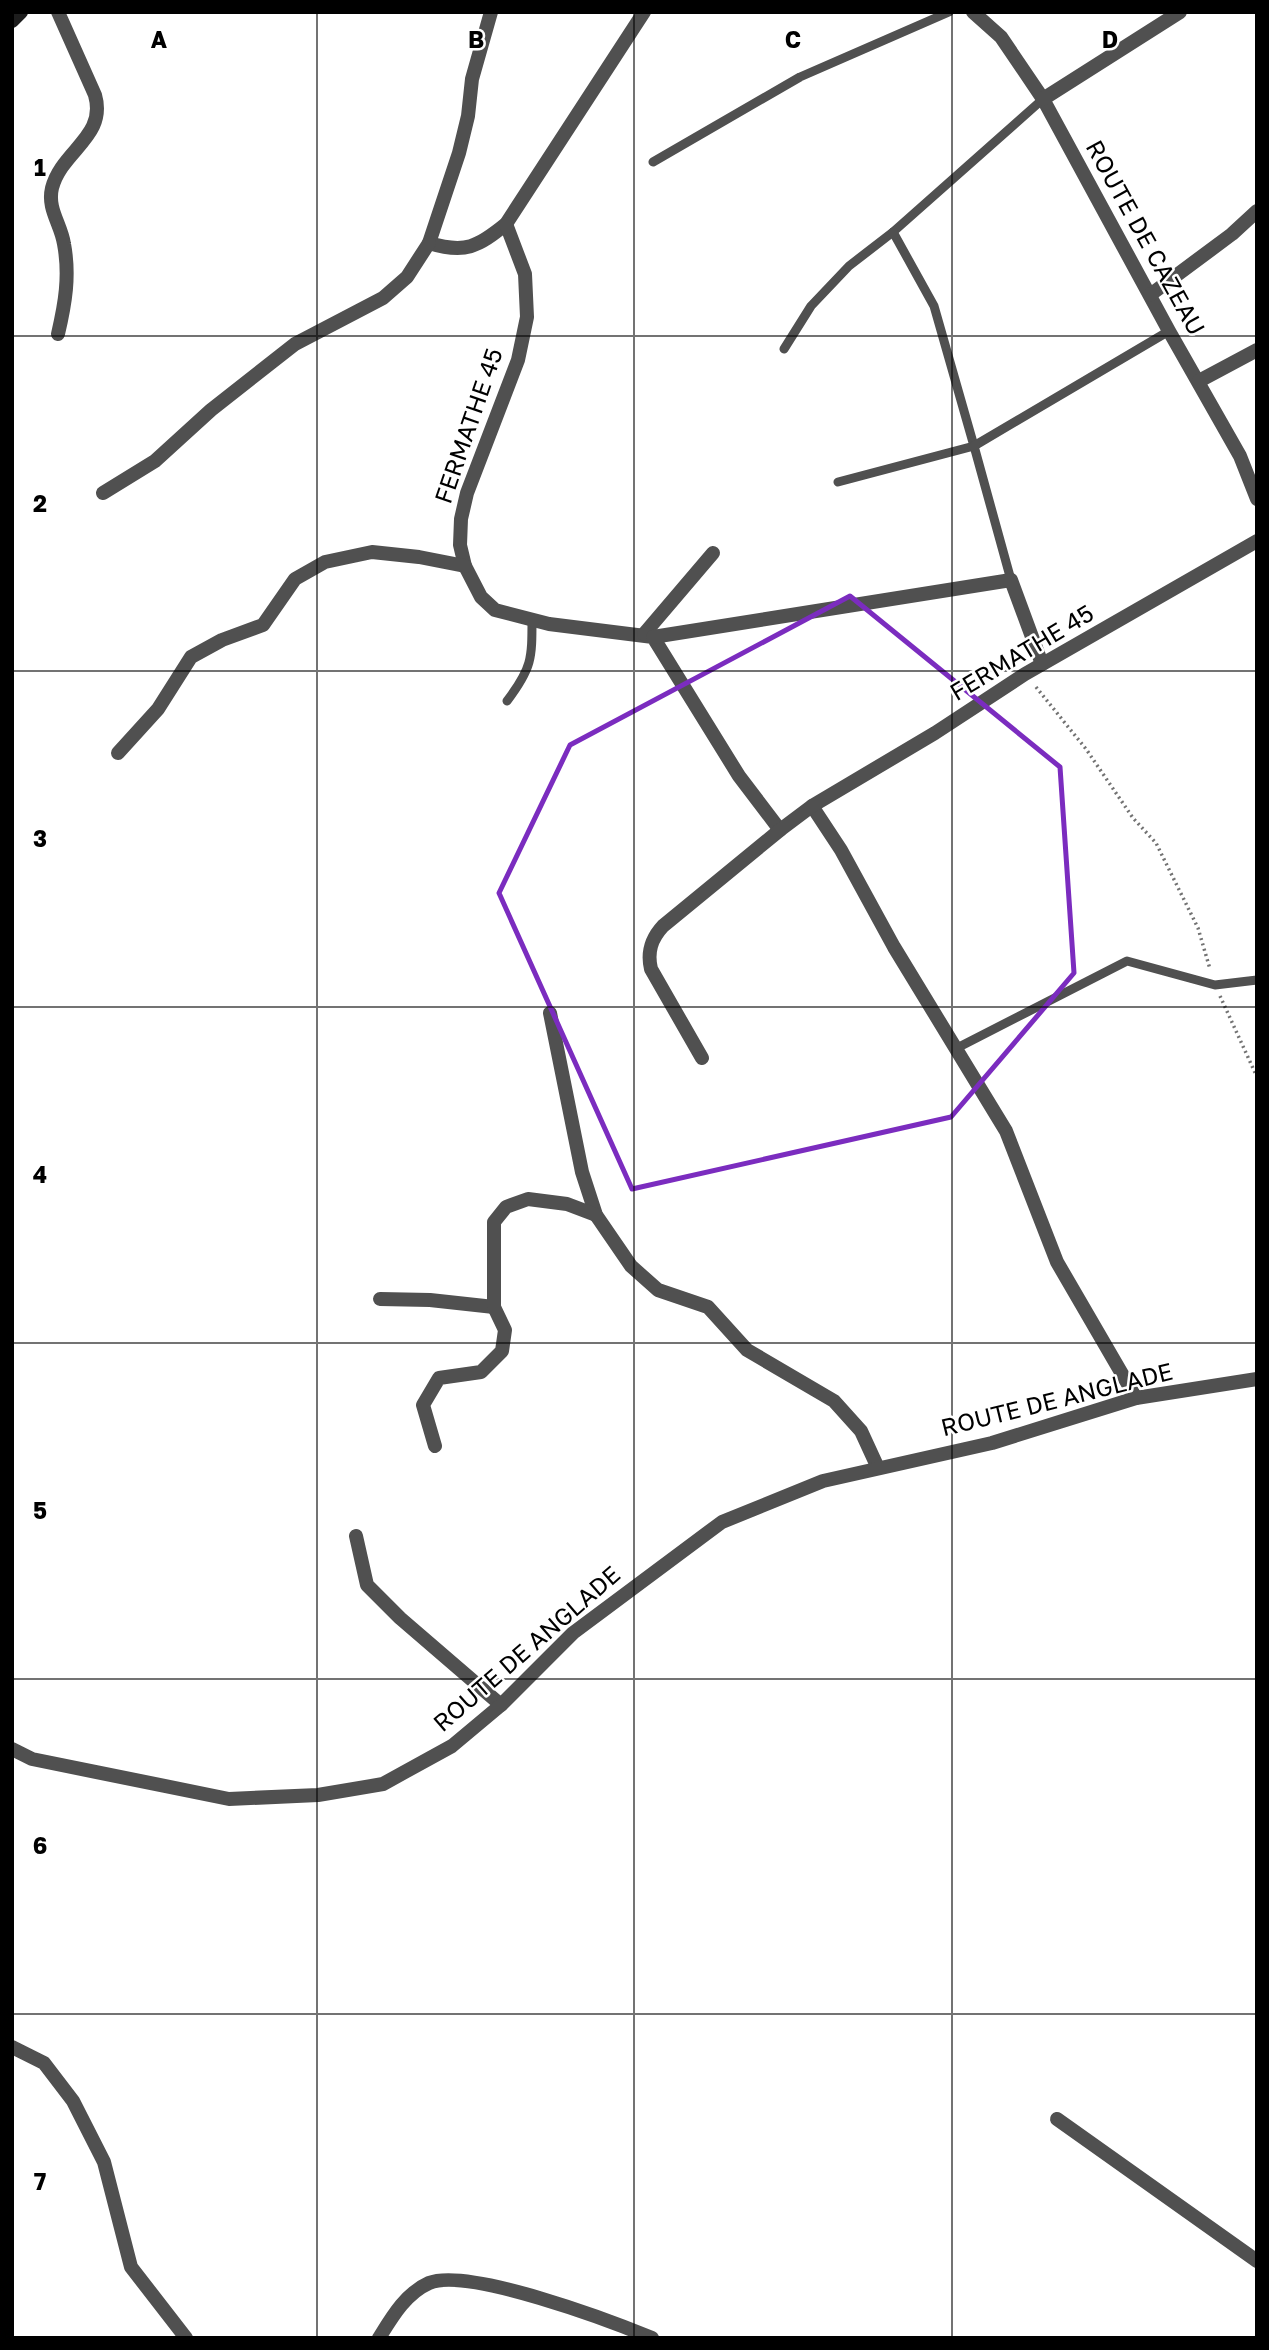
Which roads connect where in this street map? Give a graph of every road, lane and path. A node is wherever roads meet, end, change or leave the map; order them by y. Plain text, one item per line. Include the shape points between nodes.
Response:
1 (58, 12) edge
2 (491, 12) edge
3 (644, 12) edge
4 (949, 12) edge
5 (973, 12) edge
6 (1180, 12) edge
7 (1043, 99) junction
8 (653, 162) dead end
9 (1257, 211) edge
10 (506, 224) junction
11 (893, 232) junction
12 (429, 243) junction
13 (1150, 295) junction
14 (1169, 331) junction
15 (58, 334) dead end
16 (784, 349) dead end
17 (1257, 350) edge
18 (1199, 381) junction
19 (974, 446) junction
20 (838, 482) dead end
21 (103, 493) dead end
22 (1257, 499) edge
23 (1257, 541) edge
24 (713, 553) dead end
25 (465, 566) junction
26 (1011, 580) junction
27 (532, 619) junction
28 (649, 635) junction
29 (1042, 664) junction
30 (1026, 674) junction
31 (507, 701) dead end
32 (118, 753) dead end
33 (812, 806) junction
34 (780, 830) junction
35 (1257, 980) edge
36 (1215, 985) junction
37 (550, 1013) dead end
38 (957, 1048) junction
39 (702, 1059) dead end
40 (1257, 1077) edge
41 (596, 1215) junction
42 (380, 1299) dead end
43 (494, 1307) junction
44 (1257, 1379) edge
45 (1136, 1398) junction
46 (435, 1446) dead end
47 (878, 1468) junction
48 (356, 1536) dead end
49 (501, 1705) junction
50 (12, 1749) edge
51 (12, 2047) edge
52 (1057, 2119) dead end
53 (1257, 2261) edge
54 (186, 2338) edge
55 (379, 2338) edge
56 (652, 2338) edge

1 - 15 street via 99,109 96,124 52,188 51,211 64,240 67,266
2 - 12 street via 472,79 459,153
3 - 10 street
4 - 8 lane via 800,77
5 - 7 street, ROUTE DE CAZEAU via 1001,37
6 - 7 street
7 - 11 lane
7 - 13 street, ROUTE DE CAZEAU
9 - 13 street
10 - 12 street via 481,244 446,248
10 - 25 street, FERMATHE 45 via 525,274 527,317 518,360 467,493 460,545
11 - 16 lane via 849,265 811,306
11 - 19 lane via 934,306
12 - 21 street via 407,277 383,299 295,344 155,461
13 - 14 street, ROUTE DE CAZEAU
14 - 18 street, ROUTE DE CAZEAU
14 - 19 lane
17 - 18 street
18 - 22 street, ROUTE DE CAZEAU via 1240,456
19 - 20 lane
19 - 26 lane
23 - 29 street, FERMATHE 45
24 - 28 street
25 - 27 street, FERMATHE 45 via 481,597 495,610
25 - 32 street via 372,552 325,562 295,579 264,625 191,657 158,709
26 - 28 street, FERMATHE 45
26 - 29 street
27 - 28 street, FERMATHE 45
27 - 31 lane via 531,659
28 - 34 street via 739,776
29 - 30 street, FERMATHE 45
30 - 33 street, FERMATHE 45
30 - 36 path via 1156,843 1198,928
33 - 34 street, FERMATHE 45
33 - 38 street
34 - 39 street, FERMATHE 45 via 654,936 651,969
35 - 36 lane
36 - 38 lane via 1127,961
36 - 40 path
37 - 41 street via 582,1172
38 - 45 street via 1006,1131 1057,1262
41 - 43 street via 567,1204 528,1199 506,1207 494,1222
41 - 47 street via 631,1266 658,1290 708,1307 747,1350 834,1401 861,1431
42 - 43 street
43 - 46 street via 505,1330 502,1351 481,1372 439,1378 423,1405
44 - 45 street, ROUTE DE ANGLADE
45 - 47 street, ROUTE DE ANGLADE via 992,1443
47 - 49 street, ROUTE DE ANGLADE via 823,1481 722,1522 573,1633
48 - 49 street via 367,1585
49 - 50 street, ROUTE DE ANGLADE via 452,1746 383,1784 318,1795 229,1800 32,1759
51 - 54 street via 44,2063 73,2101 104,2162 131,2267
52 - 53 street
55 - 56 street via 399,2305 430,2282 460,2280 509,2289

